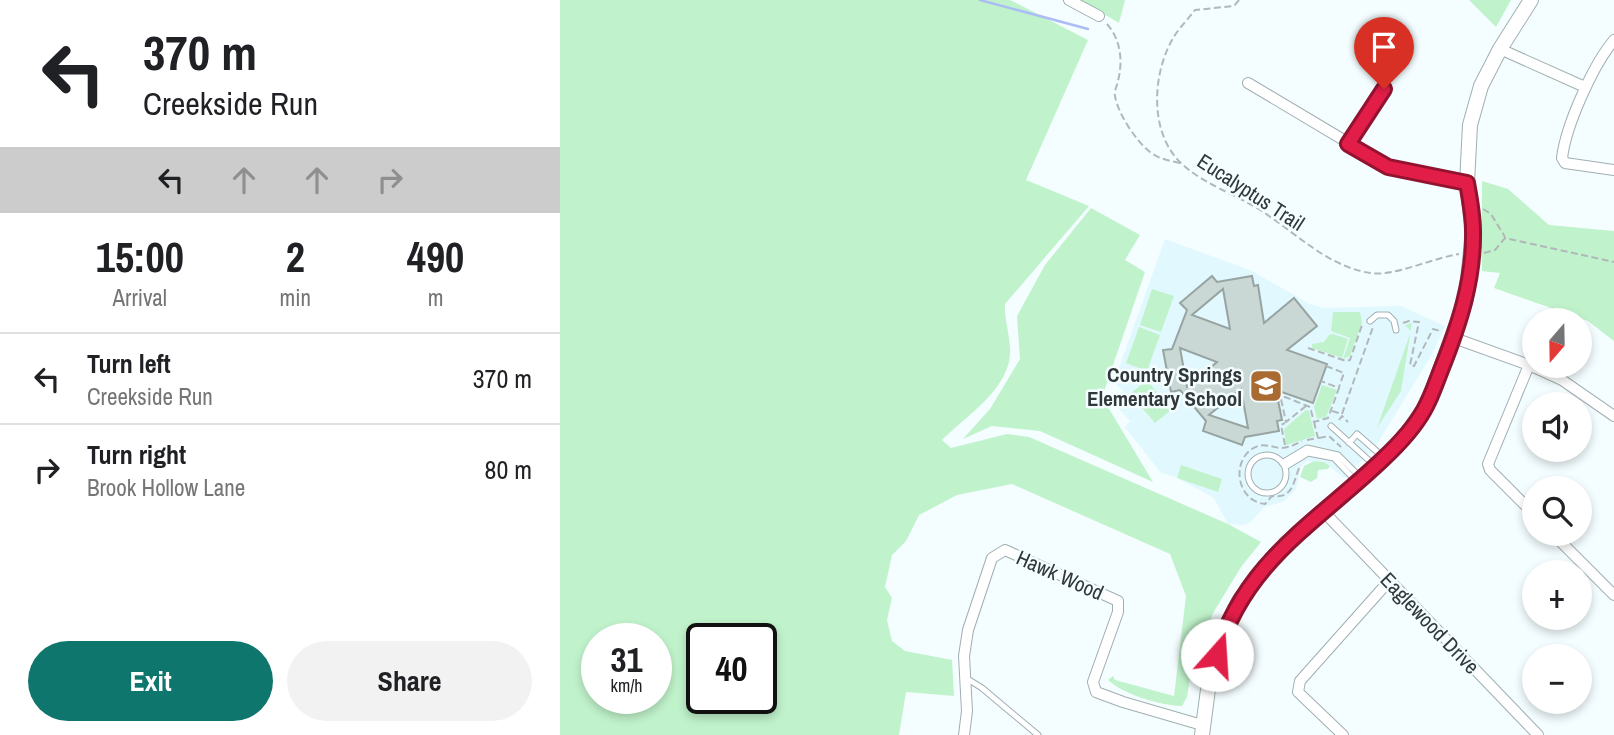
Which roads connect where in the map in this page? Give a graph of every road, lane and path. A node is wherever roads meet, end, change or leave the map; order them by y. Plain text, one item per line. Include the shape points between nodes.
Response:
1 (1069, 0) edge
2 (1239, 0) edge
3 (1531, 0) edge
4 (1099, 16) joint
5 (1614, 40) edge
6 (1500, 48) junction
7 (1248, 83) dead end
8 (1585, 87) junction
9 (1384, 89) dead end
10 (1348, 144) junction
11 (1181, 163) junction
12 (1614, 170) edge
13 (1467, 183) junction
14 (1471, 203) junction
15 (1505, 238) junction
16 (1471, 252) junction
17 (1614, 262) edge
18 (1372, 322) joint
19 (1396, 330) dead end
20 (1454, 338) junction
21 (1522, 363) edge
22 (1326, 366) dead end
23 (1523, 378) edge
24 (1557, 378) edge
25 (1321, 382) dead end
26 (1339, 388) junction
27 (1306, 406) junction
28 (1331, 410) junction
29 (1614, 416) edge
30 (1286, 422) junction
31 (1348, 422) dead end
32 (1331, 426) joint
33 (1349, 443) junction
34 (1286, 447) dead end
35 (1380, 462) junction
36 (1284, 465) junction
37 (1359, 481) junction
38 (1522, 502) edge
39 (1323, 511) junction
40 (1565, 546) edge
41 (1389, 581) junction
42 (1614, 595) edge
43 (964, 677) junction
44 (1202, 730) edge
45 (964, 735) edge
46 (1038, 735) edge
47 (1343, 735) edge
48 (1538, 735) edge

1 - 4 street
2 - 11 path, Eucalyptus Trail via 1234,6 1195,10 1175,35 1162,63 1158,114 1165,140
3 - 6 street
4 - 11 path via 1112,30 1120,50 1114,93 1129,126 1149,152
5 - 8 street
6 - 8 street
6 - 13 street via 1471,125
7 - 10 street
8 - 12 street via 1562,158 1565,163
9 - 10 street
10 - 13 street via 1388,167
11 - 16 path, Eucalyptus Trail via 1346,267 1373,274 1399,271
13 - 14 street
14 - 15 path via 1491,214
14 - 16 street
15 - 16 path, Eucalyptus Trail via 1489,253
15 - 17 path
16 - 20 street via 1466,299
18 - 19 lane via 1377,315 1388,315
18 - 28 path via 1342,414
20 - 21 street
20 - 35 street via 1423,411
22 - 26 path via 1344,373
23 - 38 street via 1488,464
24 - 29 street
25 - 26 path
26 - 28 path
27 - 28 path via 1314,422 1328,418
27 - 30 path
27 - 30 path via 1281,398
30 - 34 path via 1281,425
31 - 32 path via 1342,416
32 - 33 lane
33 - 35 lane
33 - 35 lane via 1357,434
35 - 37 street
36 - 36 lane via 1267,455 1255,459 1248,469 1252,486 1263,492 1276,491 1284,481
36 - 37 lane via 1308,453 1334,458
37 - 39 street
39 - 41 street, Eaglewood Drive
39 - 44 street via 1275,555 1239,601 1209,682
40 - 42 street
41 - 47 street via 1300,681 1297,692
41 - 48 street, Eaglewood Drive
43 - 44 street, Hawk Wood via 964,647 972,614 992,558 1004,550 1118,601 1093,682 1096,692
43 - 45 street
43 - 46 lane

